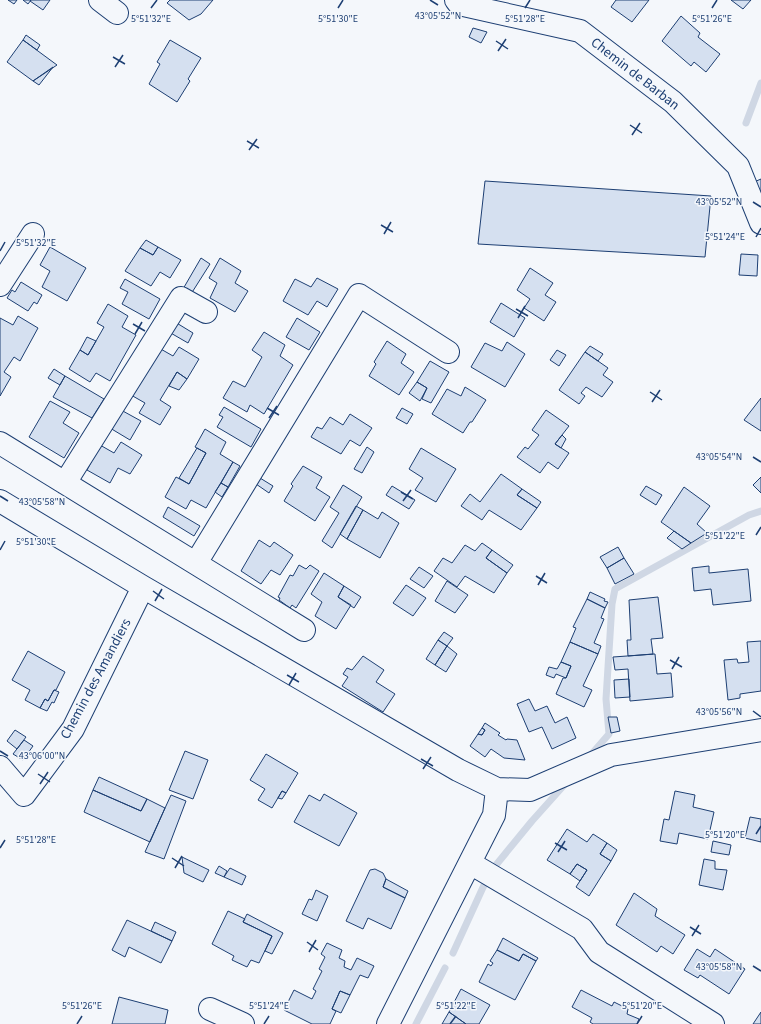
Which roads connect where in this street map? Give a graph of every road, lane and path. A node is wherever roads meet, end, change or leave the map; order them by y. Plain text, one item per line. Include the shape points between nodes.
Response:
1 (100, 0) edge
2 (456, 0) edge
3 (117, 13) dead end
4 (761, 223) edge
5 (33, 234) dead end
6 (0, 285) edge
7 (206, 312) dead end
8 (448, 352) dead end
9 (0, 443) edge
10 (65, 483) junction
11 (0, 501) edge
12 (196, 563) junction
13 (143, 587) junction
14 (304, 630) dead end
15 (761, 730) edge
16 (0, 767) edge
17 (497, 789) junction
18 (470, 863) junction
19 (210, 1009) dead end
20 (243, 1024) edge
21 (388, 1024) edge
22 (713, 1024) edge

1 - 3 street
2 - 4 street, Chemin de Barban via 459,4 580,31 673,102 738,166
5 - 6 street
7 - 10 street via 180,298
8 - 12 street via 359,295
9 - 10 street
10 - 12 street
11 - 13 street
12 - 14 street
13 - 16 street, Chemin des Amandiers via 73,729 24,795
13 - 17 street via 458,770
15 - 17 street via 611,755 530,790
17 - 18 street via 494,815
18 - 21 street
18 - 22 street via 582,929 599,952
19 - 20 street

